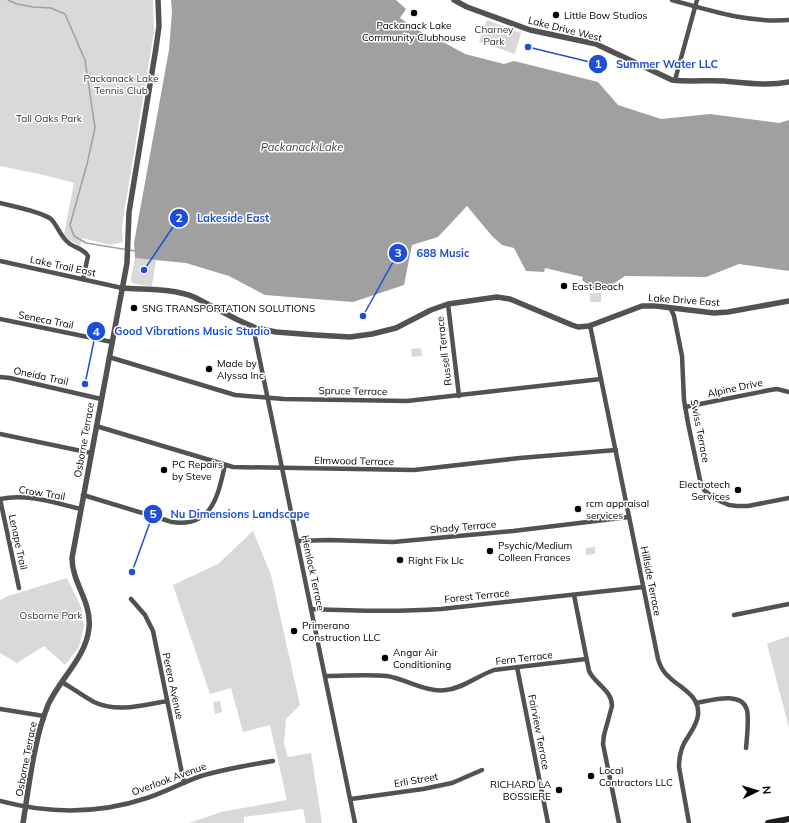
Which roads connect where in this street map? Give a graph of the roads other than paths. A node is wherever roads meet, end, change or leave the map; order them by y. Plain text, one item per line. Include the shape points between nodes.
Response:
1 (158, 0) edge
2 (672, 0) edge
3 (697, 0) edge
4 (456, 1) edge
5 (695, 6) junction
6 (789, 20) edge
7 (676, 80) junction
8 (789, 82) edge
9 (0, 203) edge
10 (0, 261) edge
11 (83, 279) junction
12 (122, 288) junction
13 (789, 301) edge
14 (448, 304) junction
15 (671, 308) junction
16 (0, 319) edge
17 (590, 325) junction
18 (253, 327) junction
19 (112, 342) junction
20 (109, 357) junction
21 (0, 377) edge
22 (601, 379) junction
23 (789, 392) edge
24 (458, 396) junction
25 (268, 398) junction
26 (101, 399) junction
27 (685, 408) junction
28 (96, 426) junction
29 (0, 434) edge
30 (616, 450) junction
31 (91, 453) junction
32 (225, 465) junction
33 (282, 468) junction
34 (84, 496) junction
35 (789, 498) edge
36 (0, 499) edge
37 (81, 509) junction
38 (629, 516) junction
39 (298, 541) junction
40 (643, 587) junction
41 (19, 588) dead end
42 (574, 595) junction
43 (131, 598) dead end
44 (789, 604) edge
45 (311, 609) junction
46 (734, 615) dead end
47 (586, 659) junction
48 (517, 667) junction
49 (326, 676) junction
50 (62, 682) junction
51 (167, 701) junction
52 (696, 704) junction
53 (0, 709) edge
54 (44, 716) junction
55 (746, 748) dead end
56 (273, 761) dead end
57 (482, 770) dead end
58 (184, 782) junction
59 (351, 799) junction
60 (0, 801) edge
61 (26, 807) junction
62 (789, 819) edge
63 (23, 823) edge
64 (356, 823) edge
65 (548, 823) edge
66 (618, 823) edge
67 (690, 823) edge
68 (770, 823) edge

1 - 12 street, Osborne Terrace via 156,48 131,198 127,263
2 - 5 street
3 - 5 street
4 - 7 street, Lake Drive West via 530,30 596,44 659,75
5 - 6 street via 731,16 769,21
5 - 7 street
7 - 8 street, Lake Drive West via 760,85
9 - 11 street via 50,219 64,239 88,256
10 - 11 street, Lake Trail East
11 - 12 street, Lake Trail East
12 - 18 street, Lake Drive East via 186,294
12 - 19 street, Osborne Terrace
13 - 15 street, Lake Drive East via 714,313
14 - 17 street, Lake Drive East via 504,298 572,325
14 - 18 street, Lake Drive East via 396,328 359,336 276,332
14 - 24 street, Russell Terrace
15 - 17 street, Lake Drive East via 642,306
15 - 27 street, Swiss Terrace via 682,356
16 - 19 street, Seneca Trail
17 - 22 street, Hillside Terrace
18 - 25 street, Hemlock Terrace
19 - 20 street, Osborne Terrace
20 - 25 street, Spruce Terrace via 235,395
20 - 26 street, Osborne Terrace
21 - 26 street, Oneida Trail
22 - 24 street, Spruce Terrace
22 - 30 street, Hillside Terrace
23 - 27 street, Alpine Drive via 770,390
24 - 25 street, Spruce Terrace via 402,401
25 - 33 street, Hemlock Terrace
26 - 28 street, Osborne Terrace
27 - 35 street, Swiss Terrace via 700,480 709,495 722,503 737,506
28 - 31 street, Osborne Terrace
28 - 32 street, Elmwood Terrace
29 - 31 street
30 - 33 street, Elmwood Terrace via 414,470
30 - 38 street, Hillside Terrace
31 - 34 street, Osborne Terrace
32 - 33 street, Elmwood Terrace
32 - 34 street via 220,488 212,507 204,516 192,522 172,522
33 - 39 street, Hemlock Terrace
34 - 37 street, Osborne Terrace
36 - 37 street, Crow Trail via 22,497
36 - 41 street, Lenape Trail
37 - 50 street, Osborne Terrace via 72,567 88,610 89,628 82,650
38 - 39 street, Shady Terrace via 513,531 393,542
38 - 40 street, Hillside Terrace
39 - 45 street, Hemlock Terrace
40 - 42 street, Forest Terrace
40 - 52 street, Hillside Terrace via 660,666 669,678 688,692
42 - 45 street, Forest Terrace via 410,611
42 - 47 street
43 - 51 street, Perera Avenue via 145,615 153,631
44 - 46 street
45 - 49 street, Hemlock Terrace
47 - 48 street, Fern Terrace
47 - 66 street via 591,676 608,693 612,702 603,744
48 - 49 street, Fern Terrace via 487,672 467,684 444,690 433,690 388,676
48 - 65 street, Fairview Terrace
49 - 59 street, Hemlock Terrace
50 - 51 street via 88,699 112,707
50 - 54 street, Osborne Terrace via 49,702
51 - 58 street, Perera Avenue
52 - 55 street via 728,698 743,703 748,712
52 - 67 street via 696,724 683,745 679,758
53 - 54 street
54 - 61 street, Osborne Terrace
56 - 58 street, Overlook Avenue via 215,772
57 - 59 street, Erli Street via 462,780 438,786
58 - 61 street, Overlook Avenue via 137,801 99,809 58,811
59 - 64 street, Hemlock Terrace
60 - 61 street, Overlook Avenue
61 - 63 street, Osborne Terrace
62 - 68 main road

